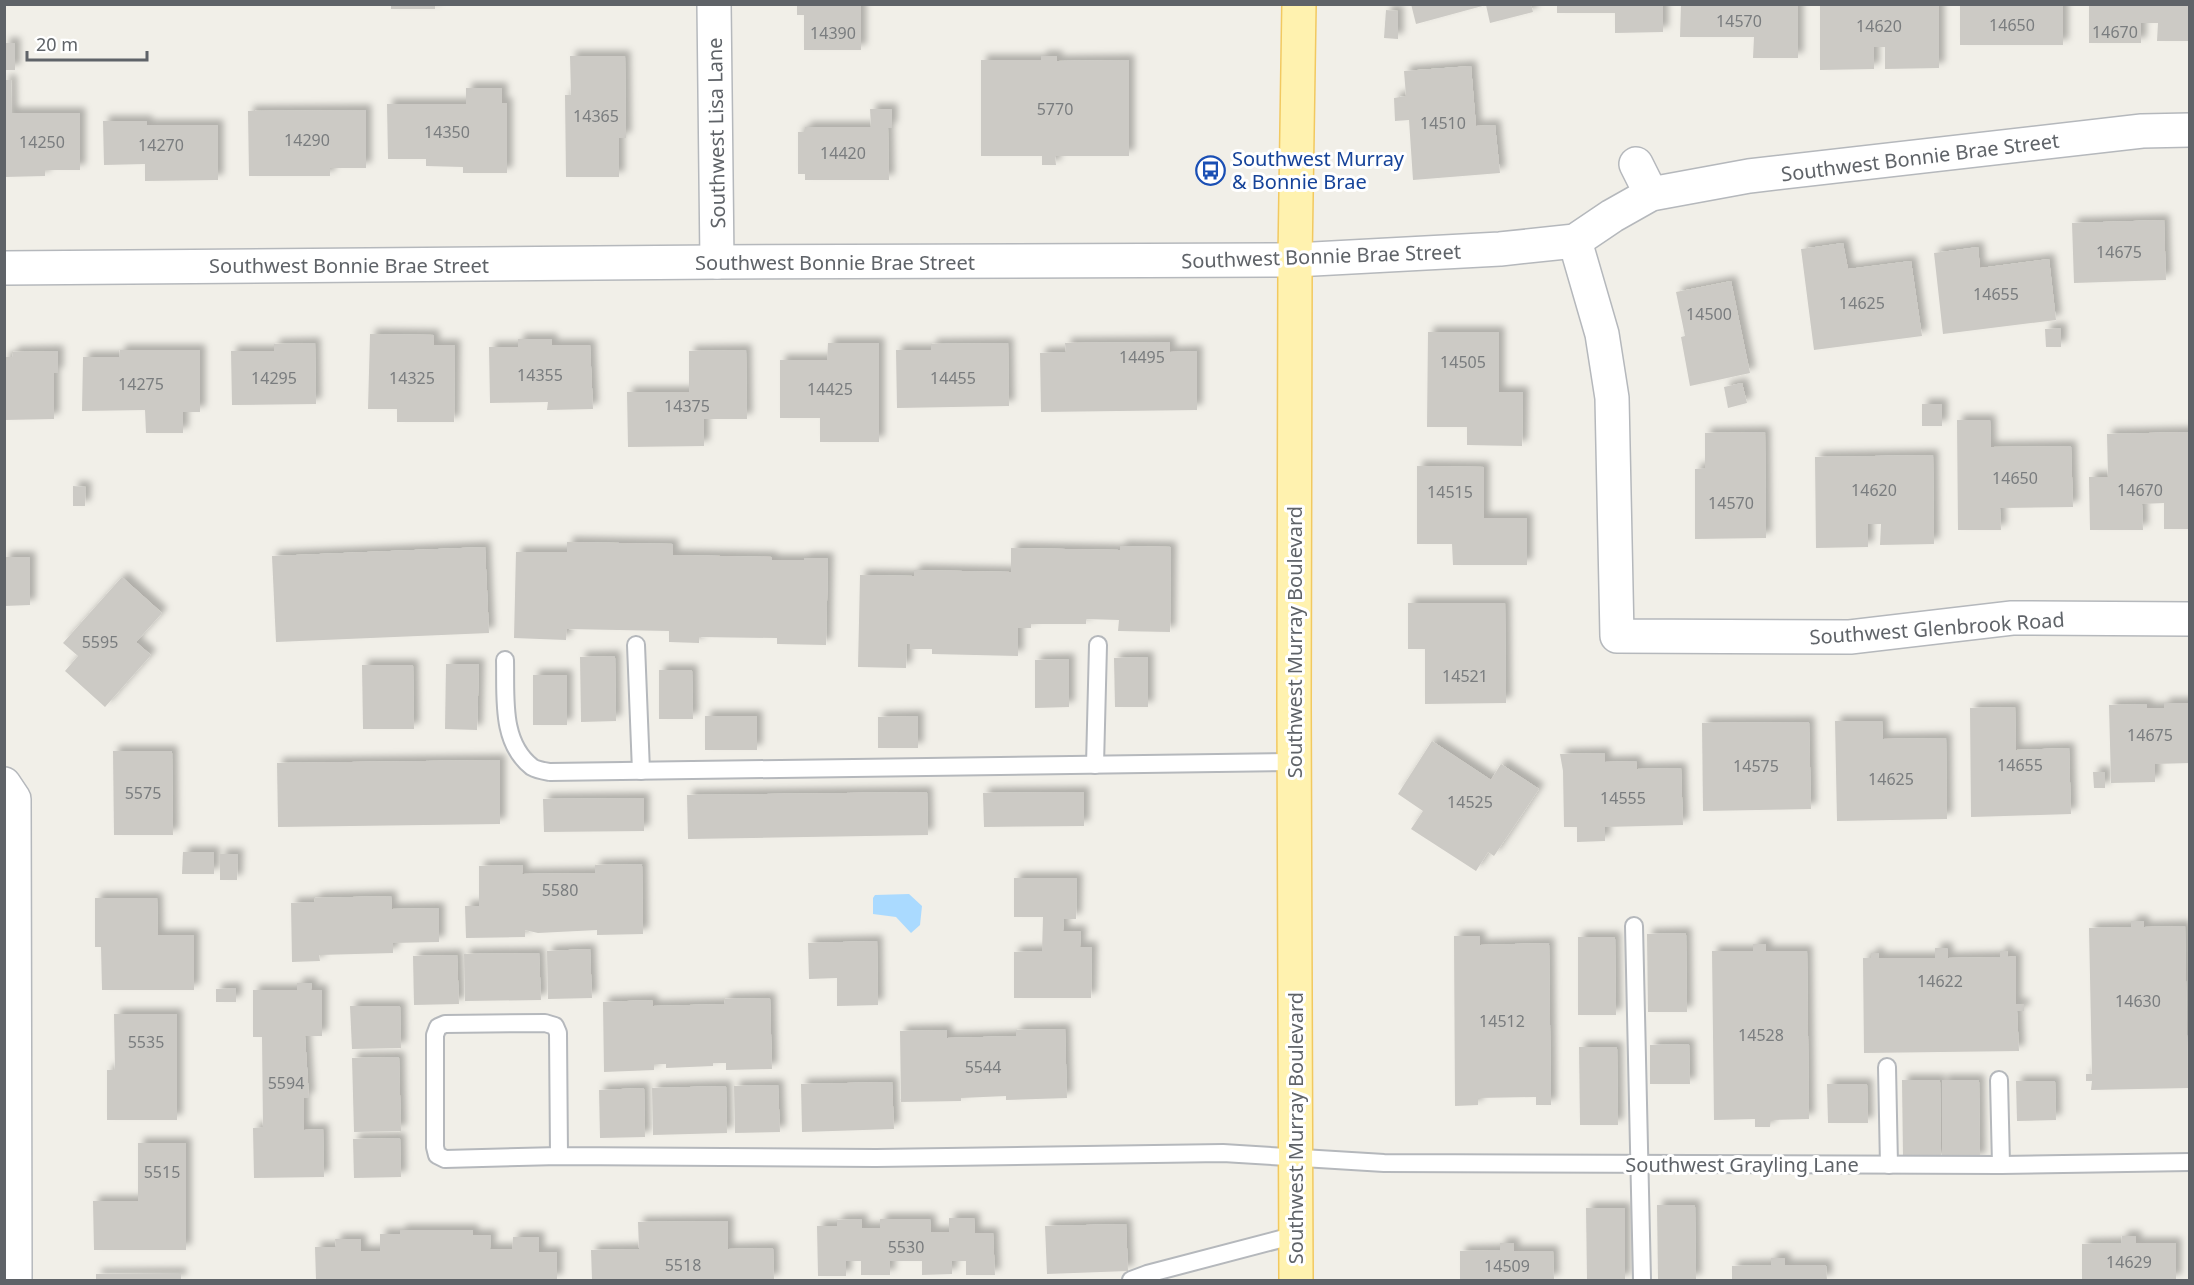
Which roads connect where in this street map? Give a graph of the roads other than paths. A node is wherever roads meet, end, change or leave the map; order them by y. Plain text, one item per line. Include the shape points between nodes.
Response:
1 (714, 4) edge
2 (1299, 4) edge
3 (2190, 130) edge
4 (1636, 164) dead end
5 (1651, 194) junction
6 (1575, 241) junction
7 (1295, 260) junction
8 (717, 262) junction
9 (4, 268) edge
10 (2190, 619) edge
11 (636, 645) dead end
12 (1098, 645) dead end
13 (505, 660) dead end
14 (1294, 762) junction
15 (1095, 765) junction
16 (641, 771) junction
17 (9, 792) edge
18 (1634, 926) dead end
19 (1887, 1067) dead end
20 (1998, 1080) dead end
21 (559, 1156) junction
22 (1295, 1157) junction
23 (2190, 1162) edge
24 (1640, 1163) junction
25 (1889, 1165) junction
26 (2001, 1165) junction
27 (1296, 1236) junction
28 (12, 1263) edge
29 (1131, 1281) edge
30 (1296, 1281) edge
31 (1642, 1281) edge

1 - 8 street, Southwest Lisa Lane
2 - 7 main road, Southwest Murray Boulevard
3 - 5 street, Southwest Bonnie Brae Street via 2142,131 1749,176
4 - 5 street
5 - 6 street, Southwest Bonnie Brae Street
6 - 7 street, Southwest Bonnie Brae Street
6 - 10 street, Southwest Glenbrook Road via 1602,334 1612,398 1617,636 1850,637 2013,618
7 - 8 street, Southwest Bonnie Brae Street
7 - 14 main road, Southwest Murray Boulevard
8 - 9 street, Southwest Bonnie Brae Street
11 - 16 lane
12 - 15 lane
13 - 16 lane via 508,730 520,754 534,768 550,772
14 - 15 lane
14 - 22 main road, Southwest Murray Boulevard
15 - 16 lane
17 - 28 street
18 - 24 lane
19 - 25 lane
20 - 26 lane
21 - 21 lane, Southwest Grayling Lane via 446,1159 437,1155 438,1027 545,1023 555,1026
21 - 22 lane, Southwest Grayling Lane via 876,1158 1223,1153
22 - 24 lane, Southwest Grayling Lane via 1384,1163
22 - 27 main road, Southwest Murray Boulevard
23 - 26 lane, Southwest Grayling Lane
24 - 25 lane, Southwest Grayling Lane
24 - 31 lane
25 - 26 lane, Southwest Grayling Lane
27 - 29 lane
27 - 30 main road, Southwest Murray Boulevard

